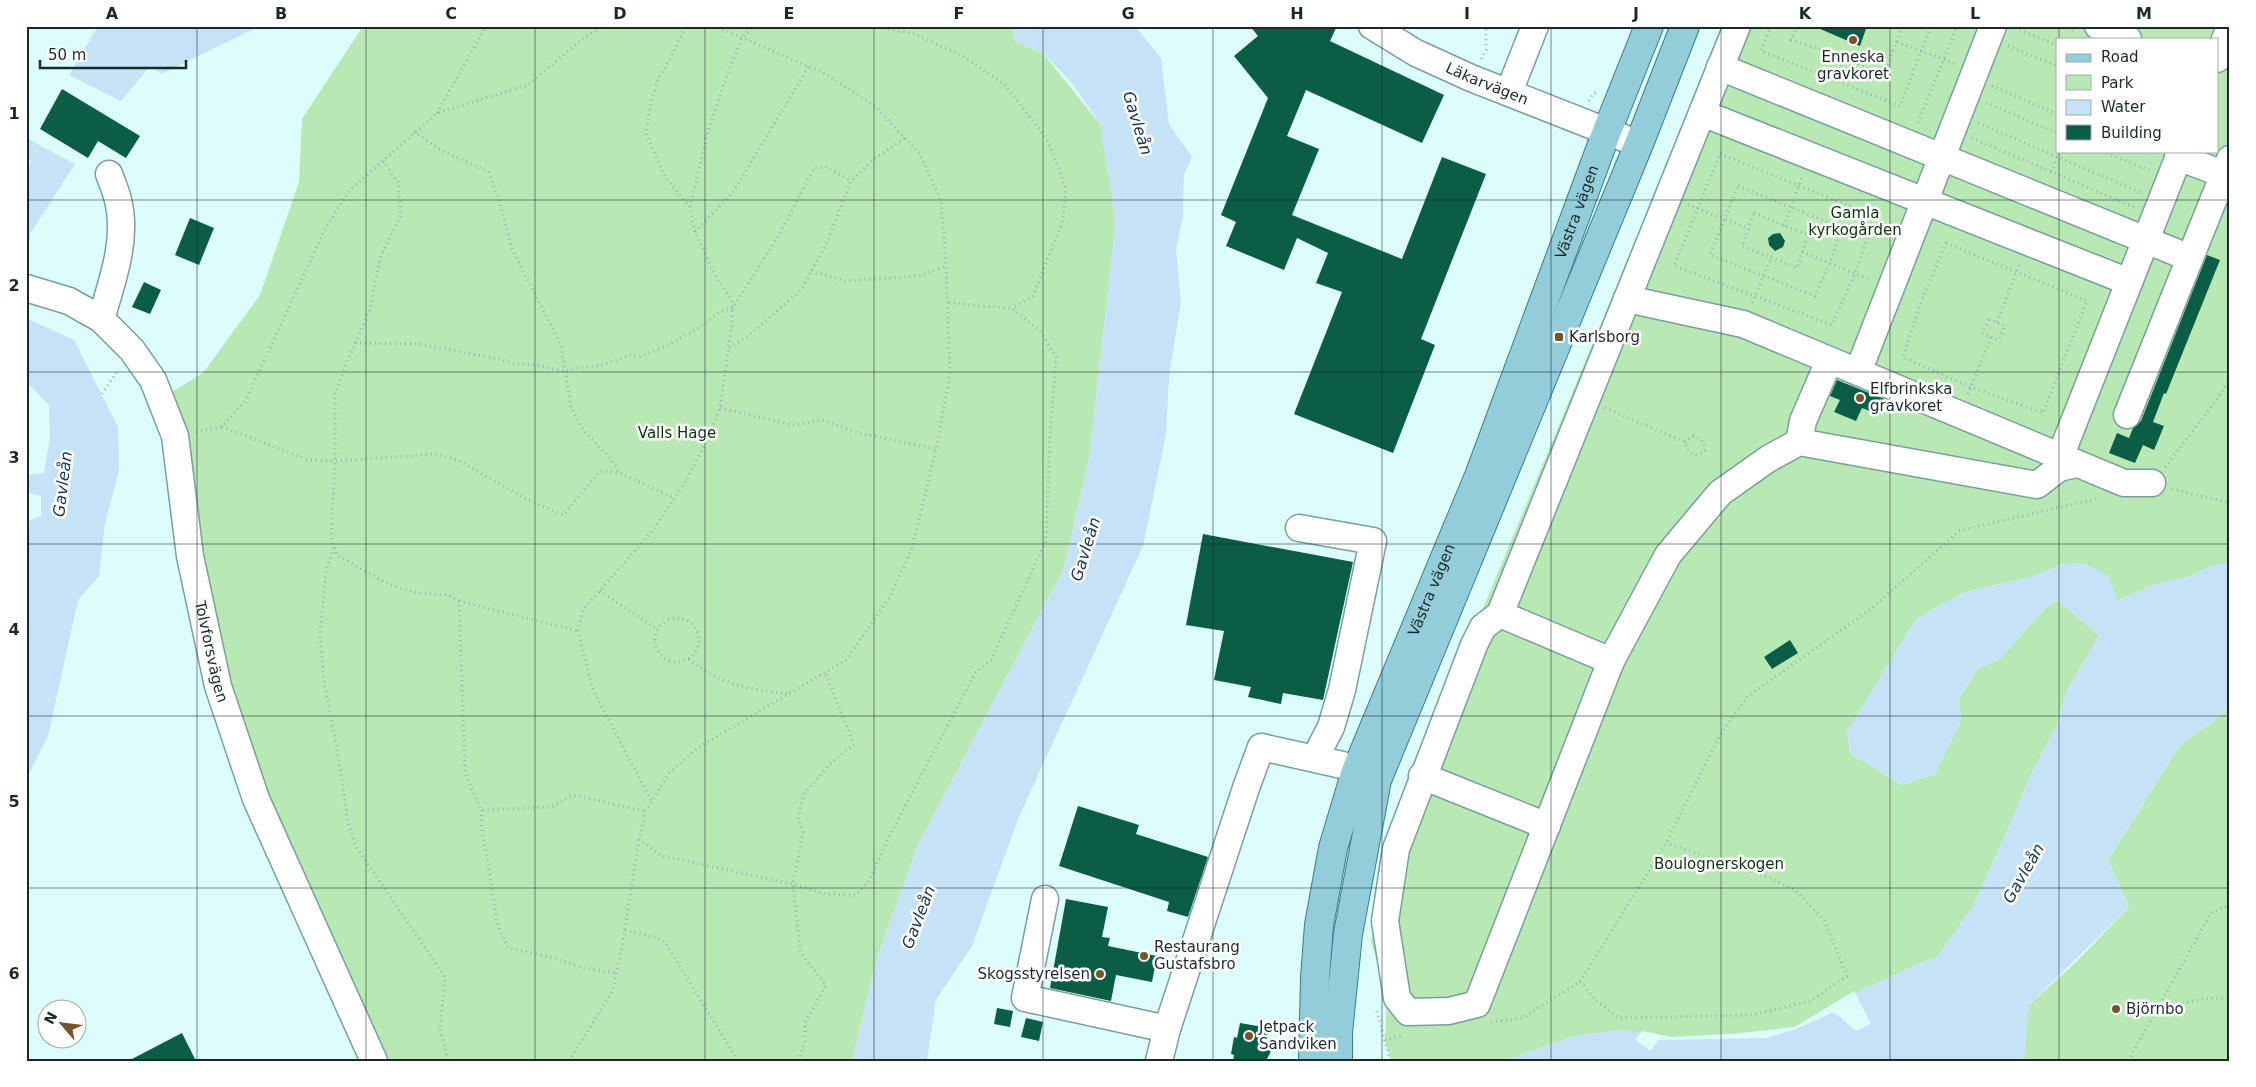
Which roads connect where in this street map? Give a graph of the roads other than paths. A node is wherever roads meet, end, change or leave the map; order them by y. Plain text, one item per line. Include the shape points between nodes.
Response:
1 (1372, 26) edge
2 (1535, 26) edge
3 (1649, 26) edge
4 (1685, 26) edge
5 (1737, 26) edge
6 (2098, 26) edge
7 (2227, 28) edge
8 (1997, 31) edge
9 (2126, 38) edge
10 (2218, 56) edge
11 (1720, 67) junction
12 (1509, 92) junction
13 (1702, 113) junction
14 (1607, 131) junction
15 (1639, 144) junction
16 (1942, 158) junction
17 (2226, 166) edge
18 (109, 174) dead end
19 (2169, 181) edge
20 (1925, 202) junction
21 (2146, 240) junction
22 (2190, 258) junction
23 (2129, 282) junction
24 (26, 288) edge
25 (1627, 299) junction
26 (102, 319) junction
27 (1829, 361) junction
28 (1858, 372) junction
29 (2127, 415) dead end
30 (1799, 442) junction
31 (2068, 460) junction
32 (2152, 483) road end
33 (1299, 528) dead end
34 (1500, 614) junction
35 (1611, 661) junction
36 (1315, 758) junction
37 (1366, 776) junction
38 (1422, 776) junction
39 (1547, 826) junction
40 (1045, 899) dead end
41 (1167, 1029) junction
42 (1326, 1031) junction
43 (374, 1061) edge
44 (1159, 1061) edge
45 (1313, 1061) edge
46 (1338, 1061) edge

1 - 12 street, Läkarvägen via 1416,53
2 - 12 street
3 - 14 main road, Västra vägen
4 - 15 main road, Västra vägen
5 - 11 street
6 - 9 street
7 - 10 street
8 - 16 street via 1965,98
11 - 13 street
11 - 16 street
12 - 14 street, Läkarvägen
13 - 20 street
13 - 25 street
14 - 15 street
14 - 37 main road, Västra vägen
15 - 37 main road, Västra vägen
16 - 20 street
16 - 21 street
17 - 19 street
17 - 22 street
18 - 26 street via 119,201 120,232 118,260
19 - 21 street
20 - 23 street
20 - 28 street
21 - 22 street
21 - 23 street
22 - 29 street
23 - 31 street
24 - 26 street, Tolvforsvägen via 69,301
25 - 27 street via 1743,324
25 - 34 street
26 - 43 street, Tolvforsvägen via 132,350 153,380 175,436 190,556 218,686 256,799
27 - 28 street
27 - 30 street via 1802,421
28 - 31 street
30 - 31 street via 2038,484
30 - 35 street via 1768,459 1720,494 1668,555
31 - 32 street via 2124,483
33 - 36 street via 1374,542 1342,690 1331,727
34 - 35 street
34 - 38 street via 1483,627 1474,645
35 - 39 street
36 - 37 street
36 - 41 street via 1261,747
37 - 42 main road, Västra vägen via 1348,934
38 - 39 street
38 - 39 street via 1396,849 1385,921 1397,998 1408,1012 1449,1011 1477,1004
40 - 41 street via 1025,998
41 - 44 street
42 - 45 main road, Västra vägen
42 - 46 main road, Västra vägen

